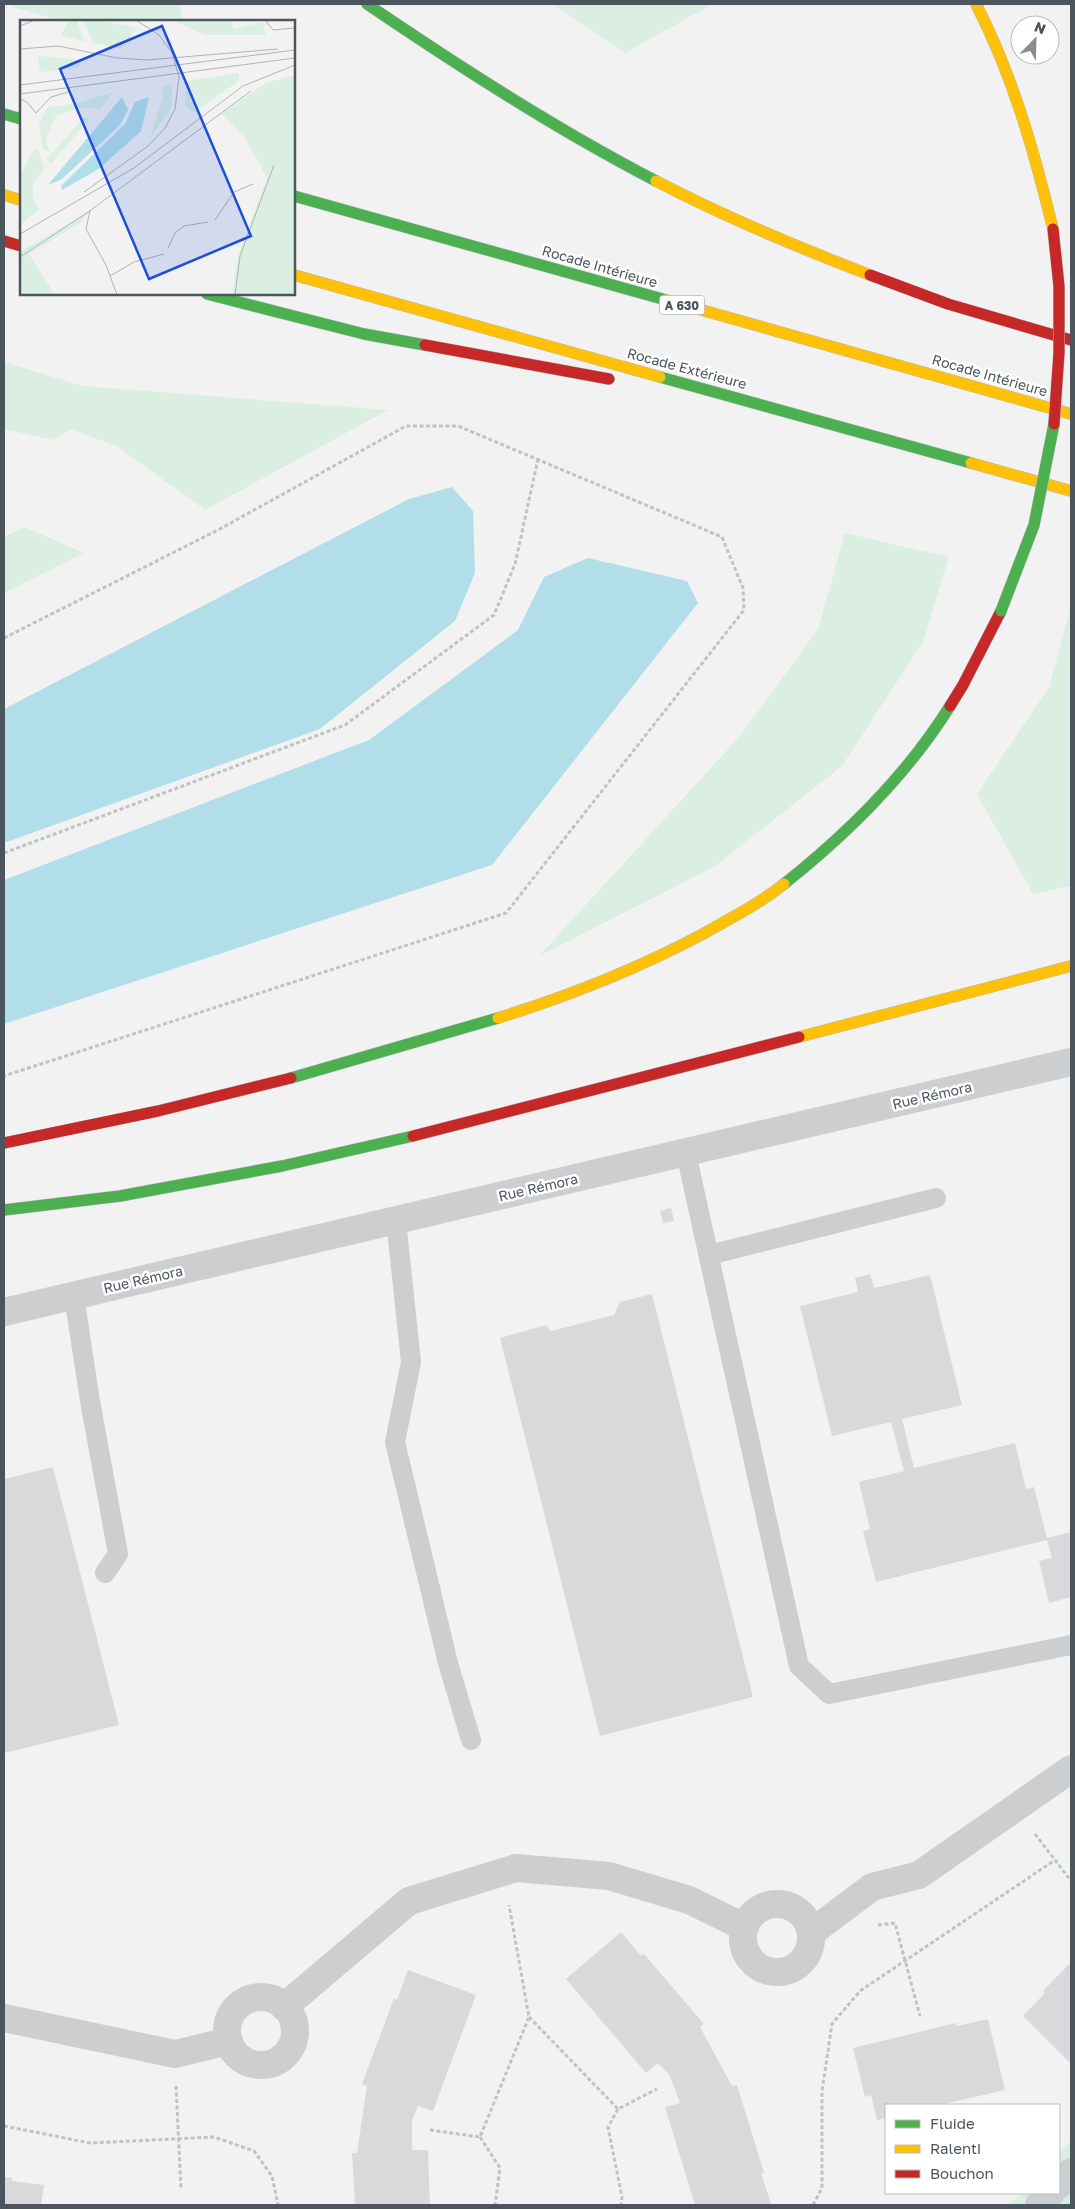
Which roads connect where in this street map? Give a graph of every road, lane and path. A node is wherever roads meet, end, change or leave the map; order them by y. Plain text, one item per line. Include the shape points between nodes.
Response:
1 (367, 4) edge
2 (976, 4) edge
3 (4, 114) edge
4 (20, 119) edge
5 (4, 195) edge
6 (295, 196) edge
7 (20, 200) edge
8 (4, 241) edge
9 (20, 246) edge
10 (295, 276) edge
11 (211, 295) edge
12 (1071, 340) edge
13 (624, 382) dead end
14 (654, 387) dead end
15 (788, 412) junction
16 (1071, 414) edge
17 (538, 459) junction
18 (1071, 491) edge
19 (4, 638) edge
20 (4, 853) edge
21 (1071, 966) edge
22 (1071, 1062) edge
23 (4, 1076) edge
24 (4, 1143) edge
25 (686, 1152) junction
26 (936, 1198) dead end
27 (4, 1210) edge
28 (396, 1220) junction
29 (709, 1255) junction
30 (74, 1296) junction
31 (4, 1312) edge
32 (105, 1573) dead end
33 (1071, 1645) edge
34 (471, 1740) dead end
35 (1071, 1769) edge
36 (1015, 1808) junction
37 (1055, 1860) junction
38 (503, 1872) junction
39 (1071, 1881) edge
40 (844, 1908) junction
41 (744, 1927) junction
42 (812, 1932) junction
43 (906, 1959) junction
44 (284, 2007) junction
45 (920, 2016) dead end
46 (529, 2017) junction
47 (4, 2018) edge
48 (229, 2040) junction
49 (175, 2054) junction
50 (657, 2089) dead end
51 (618, 2109) junction
52 (4, 2126) edge
53 (430, 2130) dead end
54 (480, 2137) junction
55 (177, 2139) junction
56 (1071, 2172) edge
57 (1060, 2183) edge
58 (181, 2190) dead end
59 (1050, 2194) edge
60 (278, 2205) edge
61 (495, 2205) edge
62 (621, 2205) edge
63 (813, 2205) edge
64 (1039, 2205) edge

1 - 12 highway via 554,124 702,205 809,252 948,304
2 - 24 highway, bridge via 1009,71 1032,138 1053,229 1059,286 1054,429 1034,525 1001,611 962,686 929,735 879,796 826,849 769,895 646,963 494,1020 278,1083 70,1132
3 - 4 highway
5 - 7 highway
6 - 16 highway, Rocade Intérieure / A 630
8 - 9 highway
10 - 15 highway, Rocade Extérieure
11 - 13 highway via 364,334
14 - 15 highway
15 - 18 highway, Rocade Extérieure
17 - 19 path via 458,426 406,426 218,530
17 - 20 path via 515,564 494,615 345,725
17 - 23 path via 722,537 743,588 744,610 506,913
21 - 27 highway via 432,1132 282,1166 120,1196
22 - 25 street, Rue Rémora
25 - 28 street, Rue Rémora
25 - 29 lane
26 - 29 lane
28 - 30 street, Rue Rémora
28 - 34 lane via 411,1362 395,1442 448,1663
29 - 33 lane via 799,1666 829,1694
30 - 31 street, Rue Rémora
30 - 32 lane via 118,1554
35 - 36 street
36 - 37 path
36 - 40 street via 919,1875 872,1887
37 - 39 path
37 - 43 path
38 - 41 street via 516,1868 609,1876 689,1900
38 - 44 street via 409,1901
38 - 46 path
40 - 42 street
40 - 43 path via 866,1926 895,1923
41 - 42 street via 759,1909 785,1904 807,1919
41 - 42 street via 743,1944 748,1956 770,1972 796,1967 806,1958
43 - 45 path
43 - 63 path via 860,1991 832,2024 822,2091 822,2188
44 - 48 street via 265,1997 240,2005 231,2015 227,2028
44 - 48 street via 294,2022 295,2035 283,2058 271,2064 245,2061 235,2053
46 - 51 path
46 - 54 path
47 - 49 street
48 - 49 street
49 - 55 path
50 - 51 path
51 - 62 path via 608,2127
52 - 55 path via 90,2143
53 - 54 path
54 - 61 path via 500,2168
55 - 58 path
55 - 60 path via 214,2137 254,2151 272,2176
56 - 57 street
59 - 64 street

